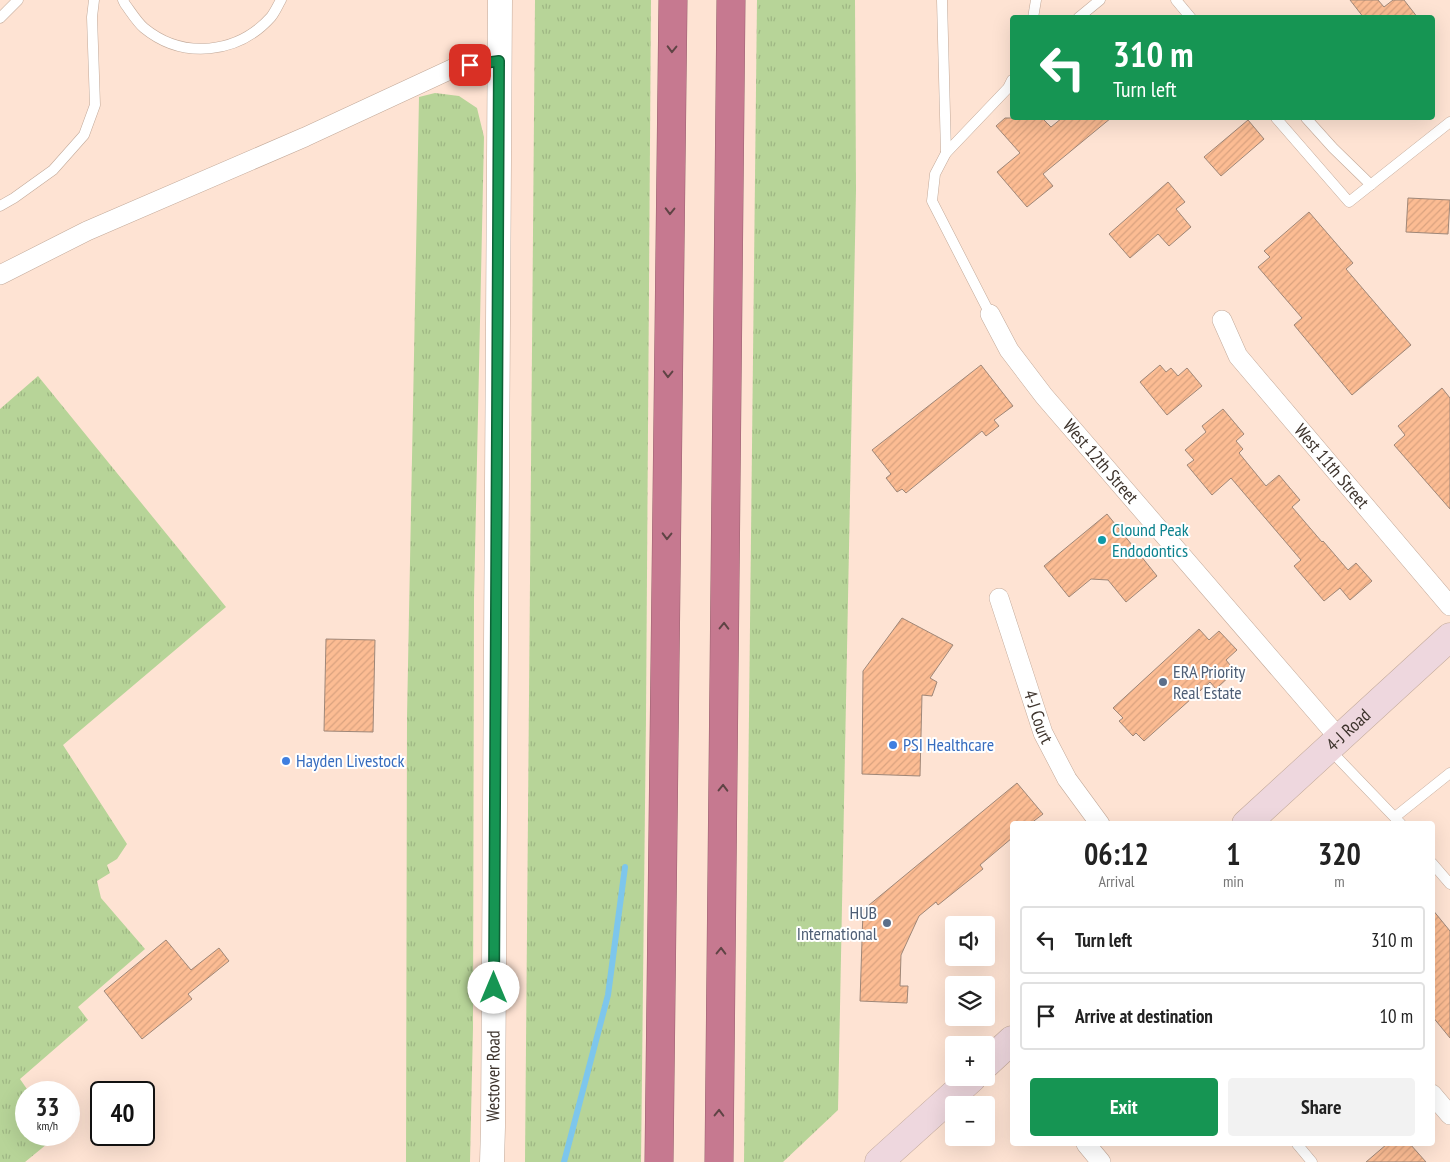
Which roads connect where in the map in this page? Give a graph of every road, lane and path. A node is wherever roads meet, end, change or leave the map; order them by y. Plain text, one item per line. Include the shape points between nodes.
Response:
1 (18, 0) edge
2 (94, 0) edge
3 (123, 0) edge
4 (280, 0) edge
5 (500, 0) edge
6 (673, 0) edge
7 (731, 0) edge
8 (942, 0) edge
9 (1036, 0) edge
10 (1100, 0) edge
11 (1176, 0) edge
12 (1034, 15) edge
13 (1082, 15) edge
14 (1188, 15) edge
15 (0, 18) edge
16 (499, 61) junction
17 (1010, 84) edge
18 (1278, 120) edge
19 (1308, 120) edge
20 (1450, 122) edge
21 (946, 154) junction
22 (1371, 185) junction
23 (0, 206) edge
24 (0, 275) edge
25 (990, 314) joint
26 (1222, 320) dead end
27 (999, 598) dead end
28 (1450, 606) edge
29 (1447, 647) edge
30 (1334, 743) junction
31 (1450, 773) edge
32 (1398, 820) edge
33 (1098, 821) edge
34 (1249, 821) edge
35 (1435, 866) edge
36 (1450, 884) edge
37 (963, 1086) edge
38 (1435, 1098) edge
39 (1450, 1115) edge
40 (1088, 1146) edge
41 (1299, 1146) edge
42 (492, 1162) edge
43 (659, 1162) edge
44 (719, 1162) edge
45 (879, 1162) edge
46 (1101, 1162) edge
47 (1312, 1162) edge

1 - 15 lane
2 - 23 lane via 95,105 84,135 52,170
3 - 4 lane via 144,28 169,43 196,50 225,47 251,35 272,16
5 - 16 street, Westover Road
6 -> 43 highway
44 -> 7 highway
8 - 21 lane
9 - 12 lane
10 - 13 lane
11 - 14 lane
16 - 24 street via 456,67 305,137 87,231
16 - 42 street, Westover Road
17 - 21 lane
18 - 22 lane via 1349,202
19 - 22 lane
20 - 22 lane
21 - 25 lane via 935,174 932,201
25 - 30 street, West 12th Street via 1009,350 1044,396
26 - 28 street, West 11th Street via 1238,356
27 - 33 street, 4-J Court via 1043,732 1067,779
29 - 30 main road, 4-J Road
30 - 32 lane
30 - 34 main road, 4-J Road
31 - 32 lane
35 - 36 lane
37 - 45 main road
38 - 39 street
40 - 46 street
41 - 47 lane

